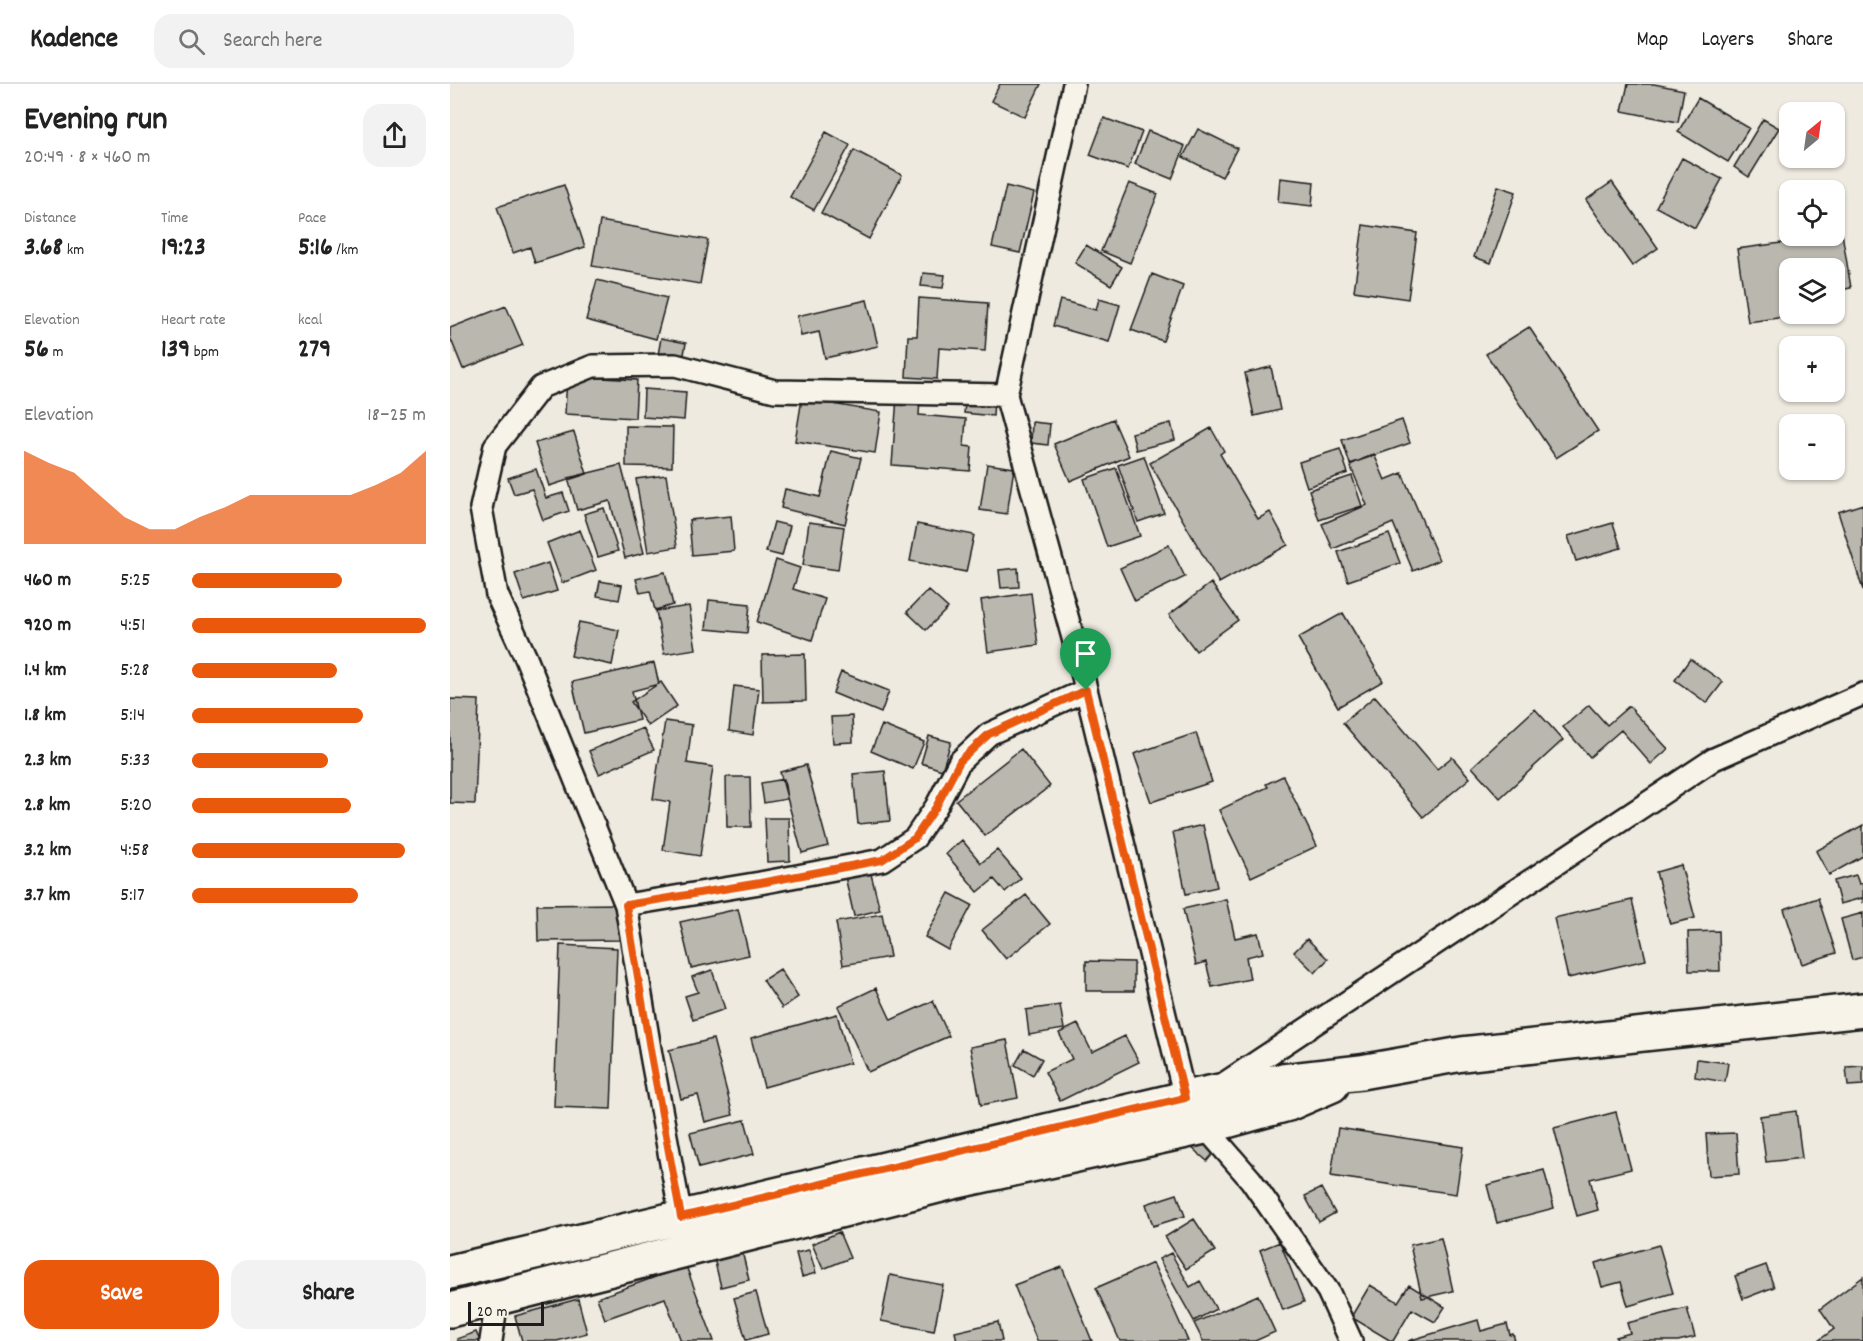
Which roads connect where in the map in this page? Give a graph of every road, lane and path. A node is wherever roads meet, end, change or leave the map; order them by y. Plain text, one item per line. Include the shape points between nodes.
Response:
1 (1074, 84) edge
2 (1006, 394) junction
3 (1086, 690) junction
4 (1863, 694) edge
5 (626, 905) junction
6 (1863, 1011) edge
7 (1199, 1107) junction
8 (681, 1217) junction
9 (450, 1272) edge
10 (497, 1299) junction
11 (450, 1310) edge
12 (491, 1341) edge
13 (1351, 1341) edge

1 - 2 street
2 - 3 street
2 - 5 street via 775,391 675,365 593,366 541,387 495,446 481,507 496,595 526,658
3 - 5 street via 989,734 960,761 915,838 882,860
3 - 7 street
4 - 7 street via 1714,759
5 - 8 street
6 - 7 main road via 1462,1054 1361,1072 1256,1084
7 - 8 main road
7 - 10 main road via 949,1183
7 - 13 street via 1321,1282
8 - 9 main road
10 - 11 main road
10 - 12 street

